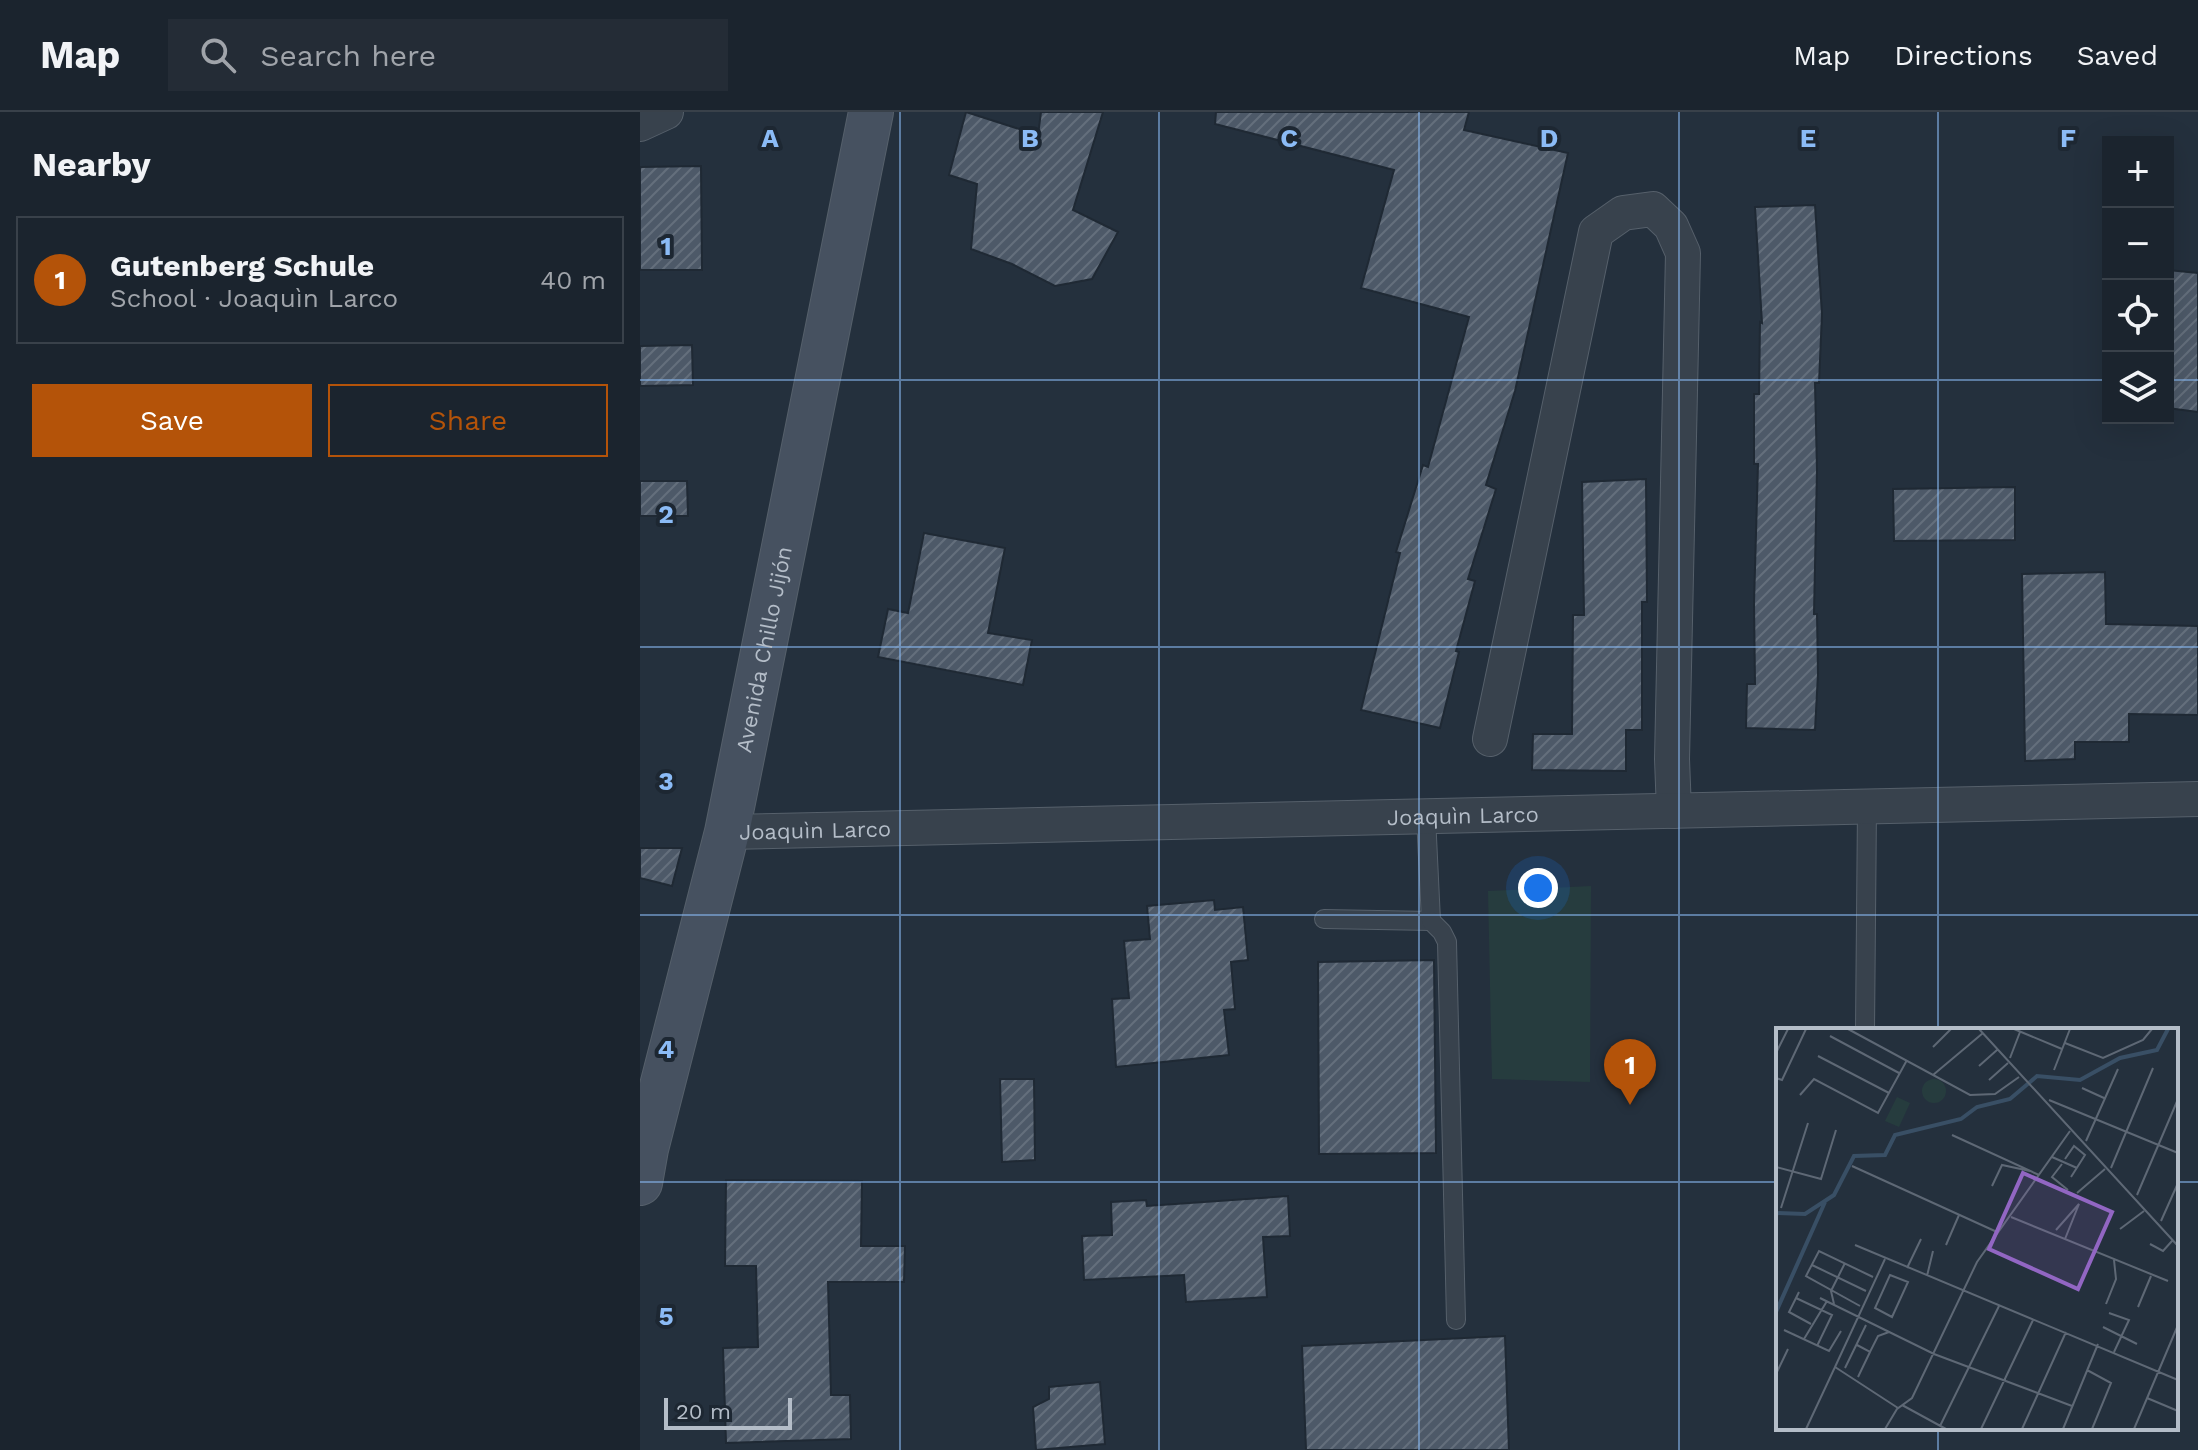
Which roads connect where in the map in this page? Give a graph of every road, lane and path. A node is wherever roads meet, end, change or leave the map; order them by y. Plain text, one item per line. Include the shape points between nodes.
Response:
1 (666, 112) edge
2 (871, 112) edge
3 (640, 124) edge
4 (1490, 739) dead end
5 (2198, 799) edge
6 (1867, 807) junction
7 (1674, 811) junction
8 (1426, 816) junction
9 (727, 832) junction
10 (1324, 919) dead end
11 (1431, 921) junction
12 (1865, 1028) edge
13 (642, 1160) edge
14 (1456, 1320) dead end

1 - 3 street
2 - 9 street, Avenida Chillo Jijón
4 - 7 street via 1596,232 1623,213 1653,209 1671,226 1683,253
5 - 6 street, Joaquìn Larco
6 - 7 street, Joaquìn Larco
6 - 12 lane
7 - 8 street, Joaquìn Larco
8 - 9 street, Joaquìn Larco
8 - 11 lane
9 - 13 street, Avenida Chillo Jijón
10 - 11 lane
11 - 14 lane via 1447,942

